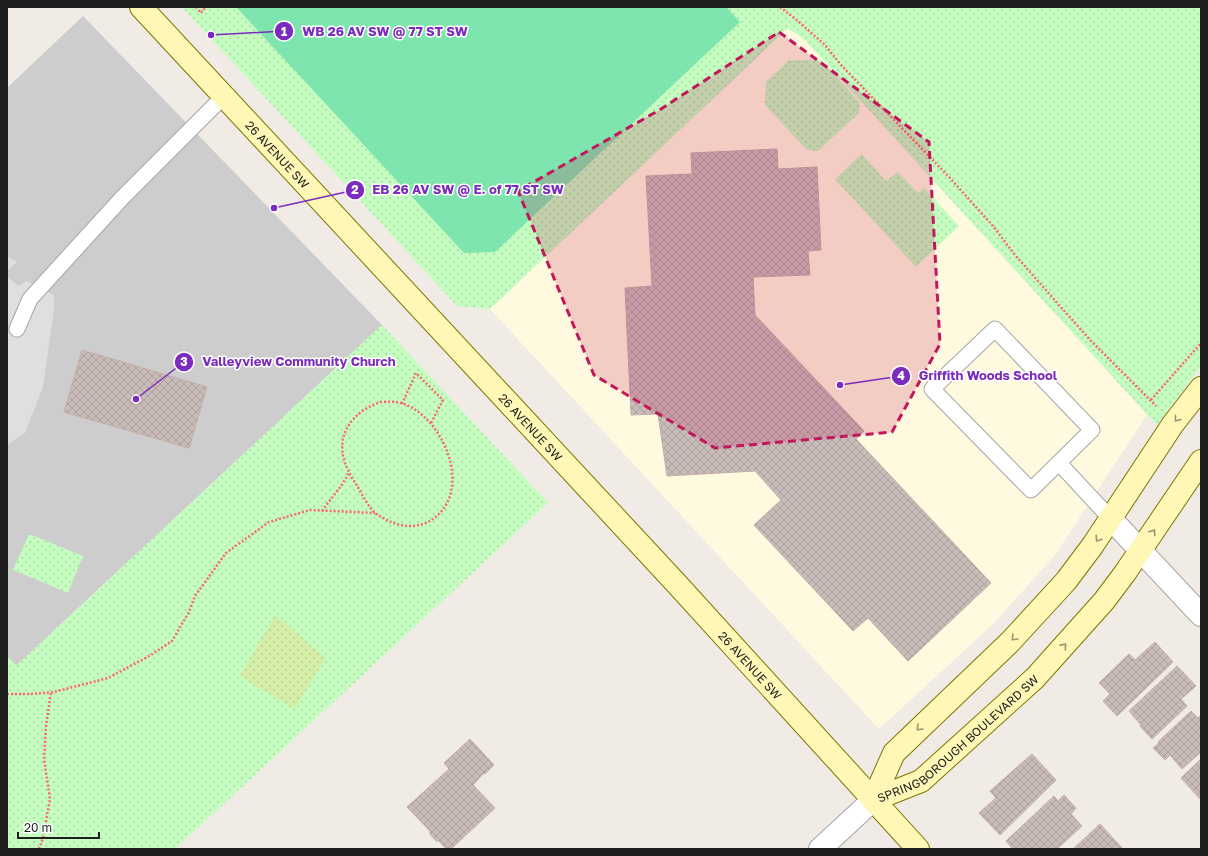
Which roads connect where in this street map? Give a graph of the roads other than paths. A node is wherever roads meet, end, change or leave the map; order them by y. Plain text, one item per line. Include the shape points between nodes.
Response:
1 (141, 7) edge
2 (224, 96) junction
3 (17, 329) dead end
4 (1201, 388) edge
5 (1201, 461) edge
6 (1059, 463) junction
7 (1111, 519) junction
8 (1140, 551) junction
9 (1201, 615) edge
10 (873, 800) junction
11 (820, 849) edge
12 (918, 849) edge

1 - 2 street, 26 AVENUE SW
2 - 3 lane via 122,198 30,299
2 - 10 street, 26 AVENUE SW via 675,582
4 -> 7 street, SPRINGBOROUGH BOULEVARD SW via 1173,424
8 -> 5 street, SPRINGBOROUGH BOULEVARD SW
6 - 6 lane via 1092,430 995,329 932,388 1031,490
6 - 7 lane
7 - 8 street
7 -> 10 street, SPRINGBOROUGH BOULEVARD SW via 1094,546 1039,612 894,752
8 - 9 street
10 -> 8 street, SPRINGBOROUGH BOULEVARD SW via 921,781 1035,678 1104,601
10 - 11 street
10 - 12 street, 26 AVENUE SW

